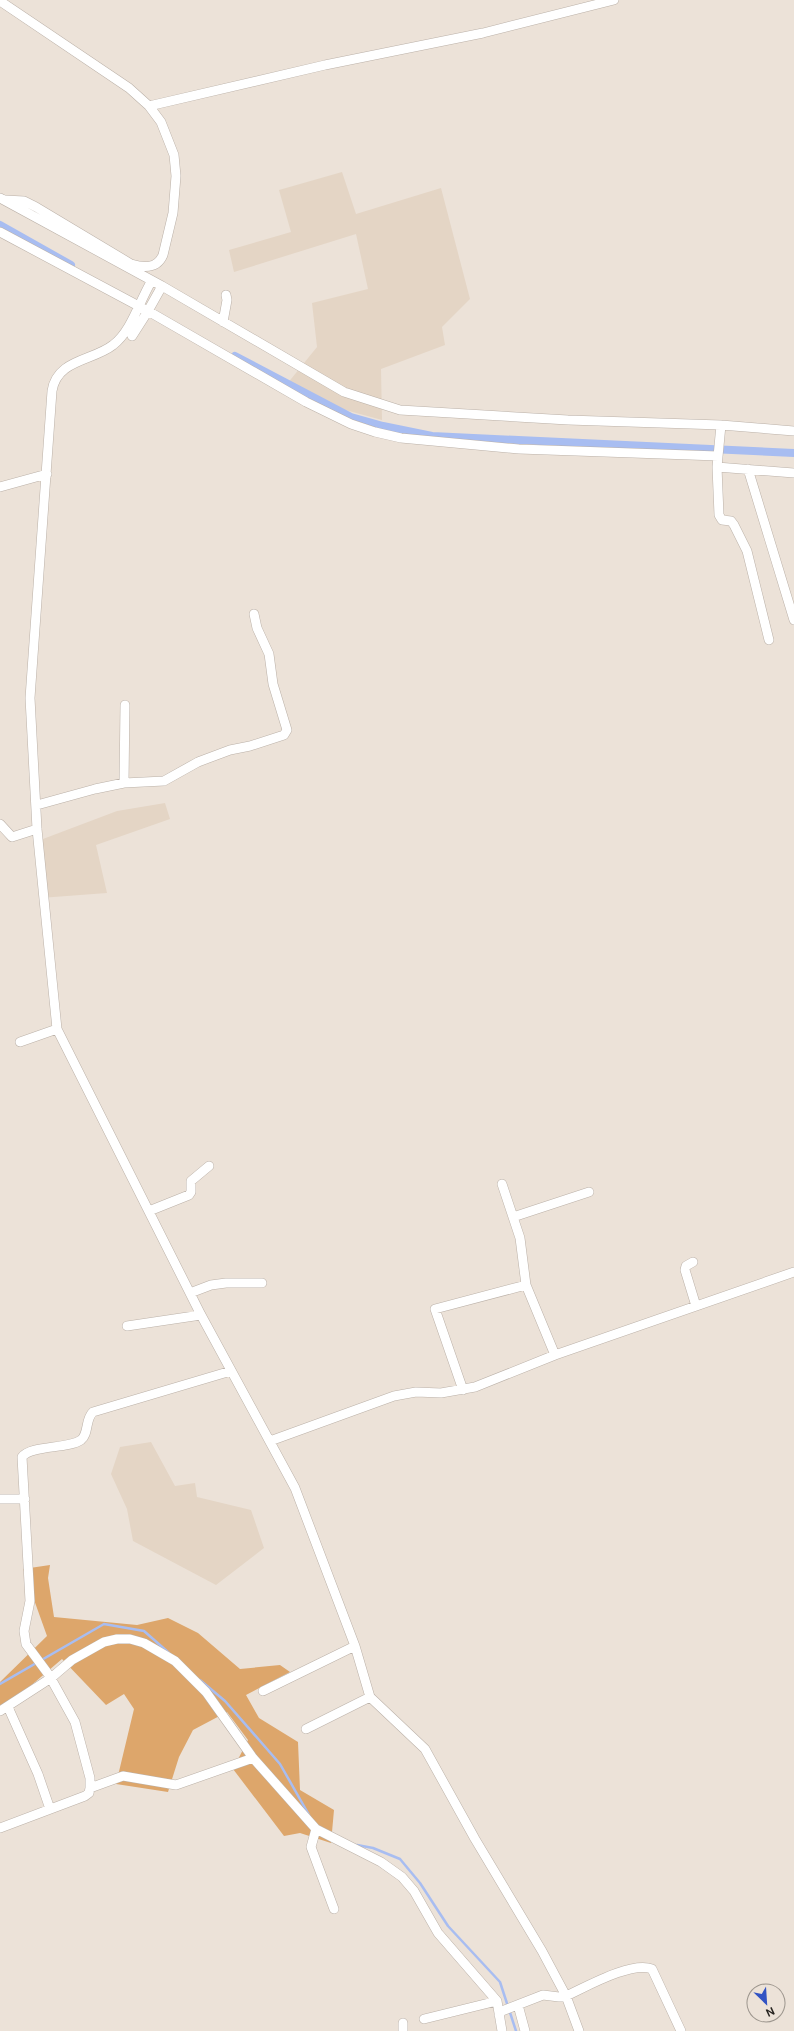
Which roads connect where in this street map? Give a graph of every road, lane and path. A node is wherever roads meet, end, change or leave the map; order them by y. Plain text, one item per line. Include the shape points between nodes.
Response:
1 (614, 0) edge
2 (4, 2) edge
3 (149, 106) junction
4 (2, 199) edge
5 (52, 216) junction
6 (47, 224) junction
7 (0, 232) edge
8 (149, 285) junction
9 (160, 289) junction
10 (226, 295) dead end
11 (139, 306) junction
12 (149, 311) junction
13 (223, 322) junction
14 (132, 336) dead end
15 (721, 429) junction
16 (794, 431) edge
17 (718, 454) junction
18 (716, 467) junction
19 (748, 470) junction
20 (794, 473) edge
21 (47, 474) junction
22 (0, 487) edge
23 (254, 614) dead end
24 (794, 620) edge
25 (769, 640) dead end
26 (125, 705) dead end
27 (124, 783) junction
28 (37, 805) junction
29 (0, 824) edge
30 (37, 829) junction
31 (57, 1029) junction
32 (20, 1042) dead end
33 (209, 1166) dead end
34 (502, 1184) dead end
35 (589, 1192) dead end
36 (149, 1211) junction
37 (513, 1217) junction
38 (693, 1262) dead end
39 (794, 1272) edge
40 (262, 1282) dead end
41 (526, 1284) junction
42 (190, 1293) junction
43 (696, 1306) junction
44 (200, 1315) junction
45 (127, 1326) dead end
46 (555, 1354) junction
47 (231, 1371) junction
48 (463, 1390) junction
49 (270, 1441) junction
50 (0, 1498) edge
51 (25, 1499) junction
52 (356, 1646) junction
53 (50, 1677) junction
54 (263, 1691) dead end
55 (370, 1697) junction
56 (4, 1709) edge
57 (306, 1729) dead end
58 (253, 1758) junction
59 (90, 1788) junction
60 (50, 1810) junction
61 (0, 1828) edge
62 (316, 1829) junction
63 (334, 1909) dead end
64 (566, 1996) junction
65 (497, 2001) junction
66 (516, 2005) junction
67 (500, 2013) junction
68 (424, 2019) dead end
69 (502, 2031) edge
70 (525, 2031) edge
71 (579, 2031) edge
72 (681, 2031) edge

1 - 3 street via 483,33 325,65
2 - 3 street via 128,88
3 - 5 street via 167,134 174,155 176,176 173,212 161,261 144,268 131,264
4 - 5 street via 24,201
4 - 6 street
5 - 6 street
6 - 8 street
7 - 11 street
8 - 9 street
8 - 11 street
9 - 12 street
9 - 13 street
10 - 13 street
11 - 12 street
11 - 21 street via 122,336 113,345 71,365 54,382
12 - 14 street
12 - 17 street via 306,402 351,424 375,432 401,438 519,449
13 - 15 street via 344,392 400,410
15 - 16 street
15 - 17 street
17 - 18 street
18 - 19 street
18 - 25 street via 719,515 722,520 731,521 747,551
19 - 20 street
19 - 24 street
21 - 22 street
21 - 28 street via 30,698
23 - 27 street via 257,628 269,654 273,684 286,733 272,740 230,750 198,762 164,781
26 - 27 street
27 - 28 street
28 - 30 street
29 - 30 street via 12,837
30 - 31 street
31 - 32 street
31 - 36 street
33 - 36 street via 191,1181 189,1195
34 - 37 street
35 - 37 street
36 - 42 street
37 - 41 street via 520,1238
38 - 43 street via 686,1266 685,1270
39 - 43 street
40 - 42 street via 226,1282
41 - 46 street
41 - 48 street via 435,1309
42 - 44 street
43 - 46 street
44 - 45 street
44 - 47 street
46 - 48 street
47 - 49 street
47 - 51 street via 98,1410 91,1414 85,1437 78,1442 25,1454 22,1457
48 - 49 street via 441,1393 416,1392 394,1396
49 - 52 street via 300,1500
50 - 51 street
51 - 53 street via 30,1601 24,1632 26,1644
52 - 54 street
52 - 55 street
53 - 56 street
53 - 58 street via 72,1660 104,1642 130,1639 144,1643 175,1662 206,1692
53 - 59 street via 75,1722
55 - 57 street
55 - 64 street via 425,1749
56 - 60 street via 38,1774
58 - 59 street via 176,1785 123,1776
58 - 62 street
59 - 60 street via 85,1796
60 - 61 street
62 - 63 street via 311,1847
62 - 65 street via 381,1862 402,1877 414,1891 438,1933
64 - 66 street via 543,1995
64 - 71 street
64 - 72 street via 629,1969 647,1967 652,1969
65 - 67 street
65 - 68 street
66 - 67 street
66 - 70 street
67 - 69 street

